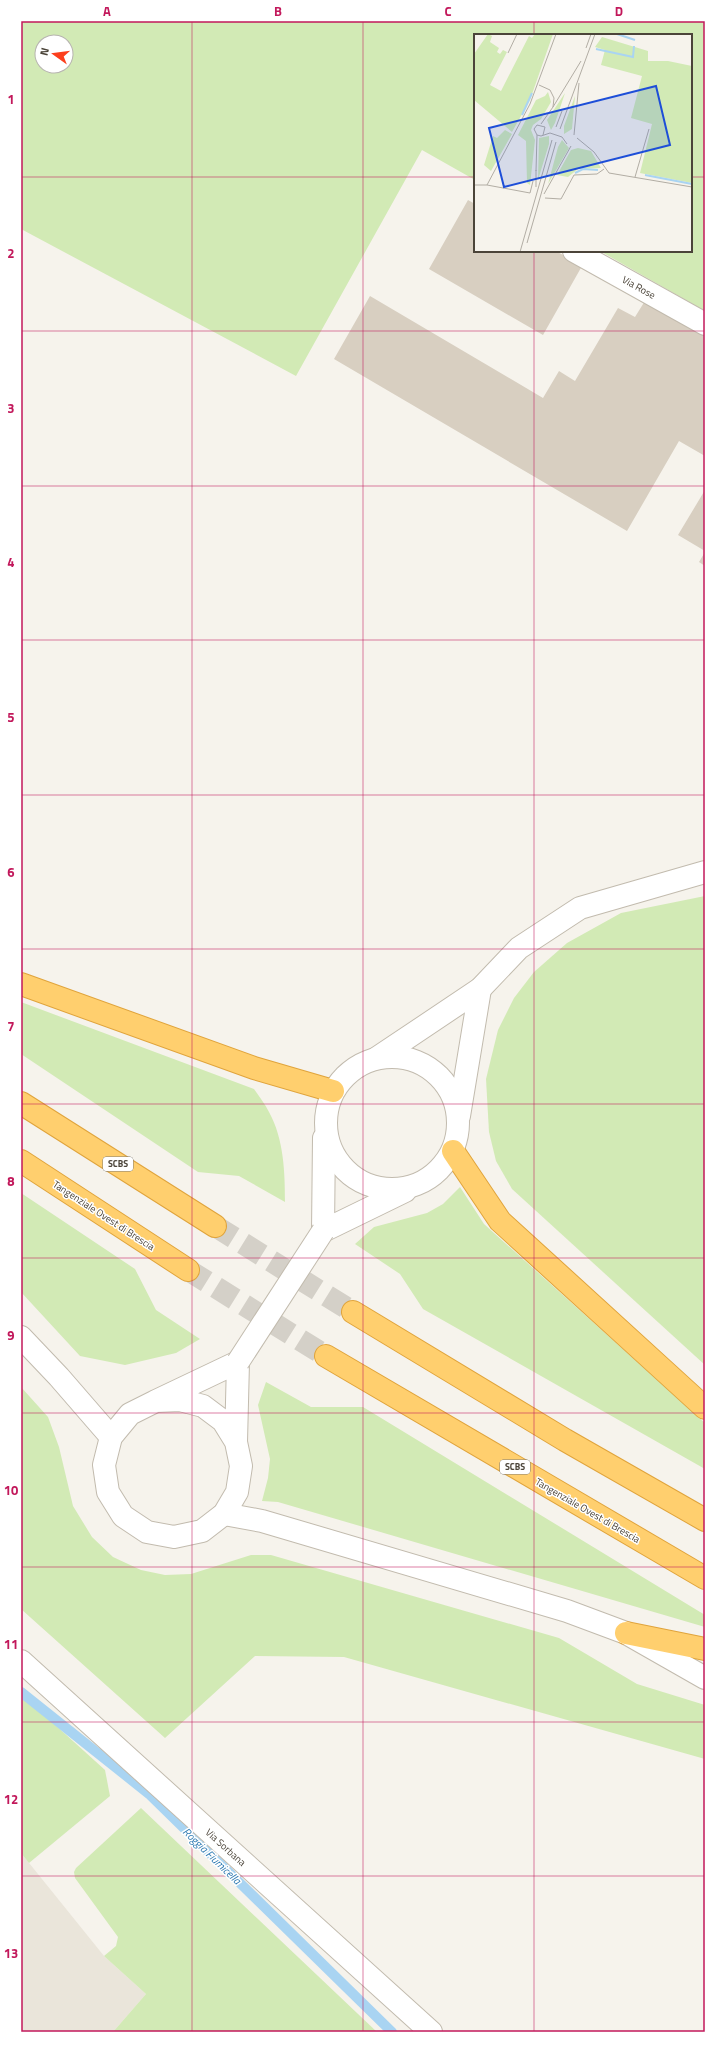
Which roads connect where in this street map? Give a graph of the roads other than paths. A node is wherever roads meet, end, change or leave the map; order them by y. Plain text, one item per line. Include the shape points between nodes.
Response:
1 (576, 252) edge
2 (705, 324) edge
3 (705, 872) edge
4 (21, 984) edge
5 (480, 989) junction
6 (377, 1058) junction
7 (333, 1091) junction
8 (21, 1103) edge
9 (458, 1121) junction
10 (324, 1122) junction
11 (453, 1151) junction
12 (21, 1161) edge
13 (409, 1188) junction
14 (215, 1226) tunnel mouth
15 (323, 1231) junction
16 (188, 1270) tunnel mouth
17 (353, 1312) tunnel mouth
18 (21, 1337) edge
19 (326, 1356) tunnel mouth
20 (238, 1362) junction
21 (156, 1401) junction
22 (705, 1408) edge
23 (111, 1437) junction
24 (236, 1442) junction
25 (224, 1514) junction
26 (705, 1520) edge
27 (705, 1578) edge
28 (626, 1633) junction
29 (705, 1649) edge
30 (21, 1661) edge
31 (705, 1678) edge
32 (431, 2032) edge

1 - 2 street, Via Rose
3 - 5 street via 580,908 519,948
4 - 7 highway via 254,1068
5 - 6 street
5 - 9 street
6 - 7 street via 351,1070
6 - 9 street via 400,1057 422,1064 441,1078 453,1098
7 - 10 street
8 - 14 highway, SCBS
9 - 11 street
10 - 13 street via 329,1147 342,1168 361,1183 384,1190
10 - 15 street
11 - 13 street via 436,1174
11 - 22 highway via 500,1221
12 - 16 highway, Tangenziale Ovest di Brescia
13 - 15 street
15 - 20 street, bridge
17 - 26 highway via 565,1440
18 - 23 street
19 - 27 highway, Tangenziale Ovest di Brescia / SCBS
20 - 21 street
20 - 24 street
21 - 23 street via 130,1414
21 - 24 street via 180,1400 203,1406 223,1421
23 - 25 street via 104,1465 108,1492 123,1516 147,1532 174,1537 202,1531
24 - 25 street via 241,1466 238,1492
25 - 28 street via 262,1521 567,1611
28 - 29 highway
28 - 31 street
30 - 32 street, Via Sorbana

